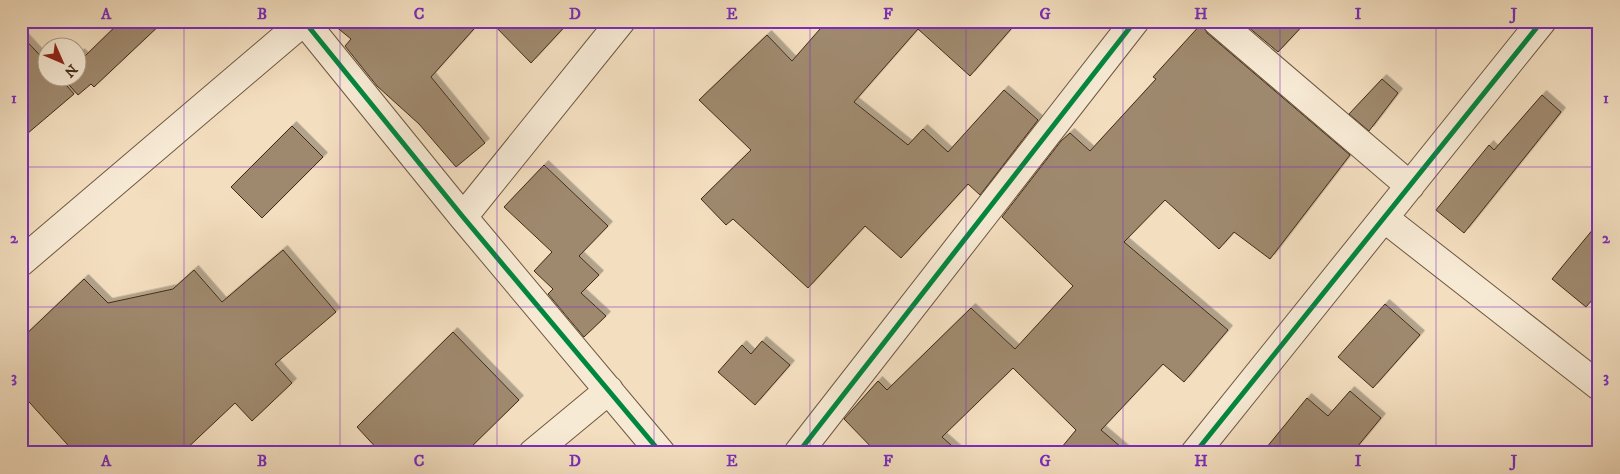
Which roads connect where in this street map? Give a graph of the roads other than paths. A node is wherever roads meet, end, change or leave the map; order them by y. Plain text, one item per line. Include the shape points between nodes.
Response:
1 (304, 21) edge
2 (621, 21) edge
3 (1135, 21) edge
4 (1217, 21) edge
5 (1542, 21) edge
6 (1410, 186) junction
7 (463, 217) junction
8 (1384, 218) junction
9 (21, 262) edge
10 (1599, 386) edge
11 (609, 390) junction
12 (533, 453) edge
13 (661, 453) edge
14 (798, 453) edge
15 (1196, 453) edge

1 - 7 street
1 - 9 street
2 - 7 street
3 - 14 street
4 - 6 street
5 - 6 street
6 - 8 street
7 - 11 street
8 - 10 street
8 - 15 street
11 - 12 street
11 - 13 street

